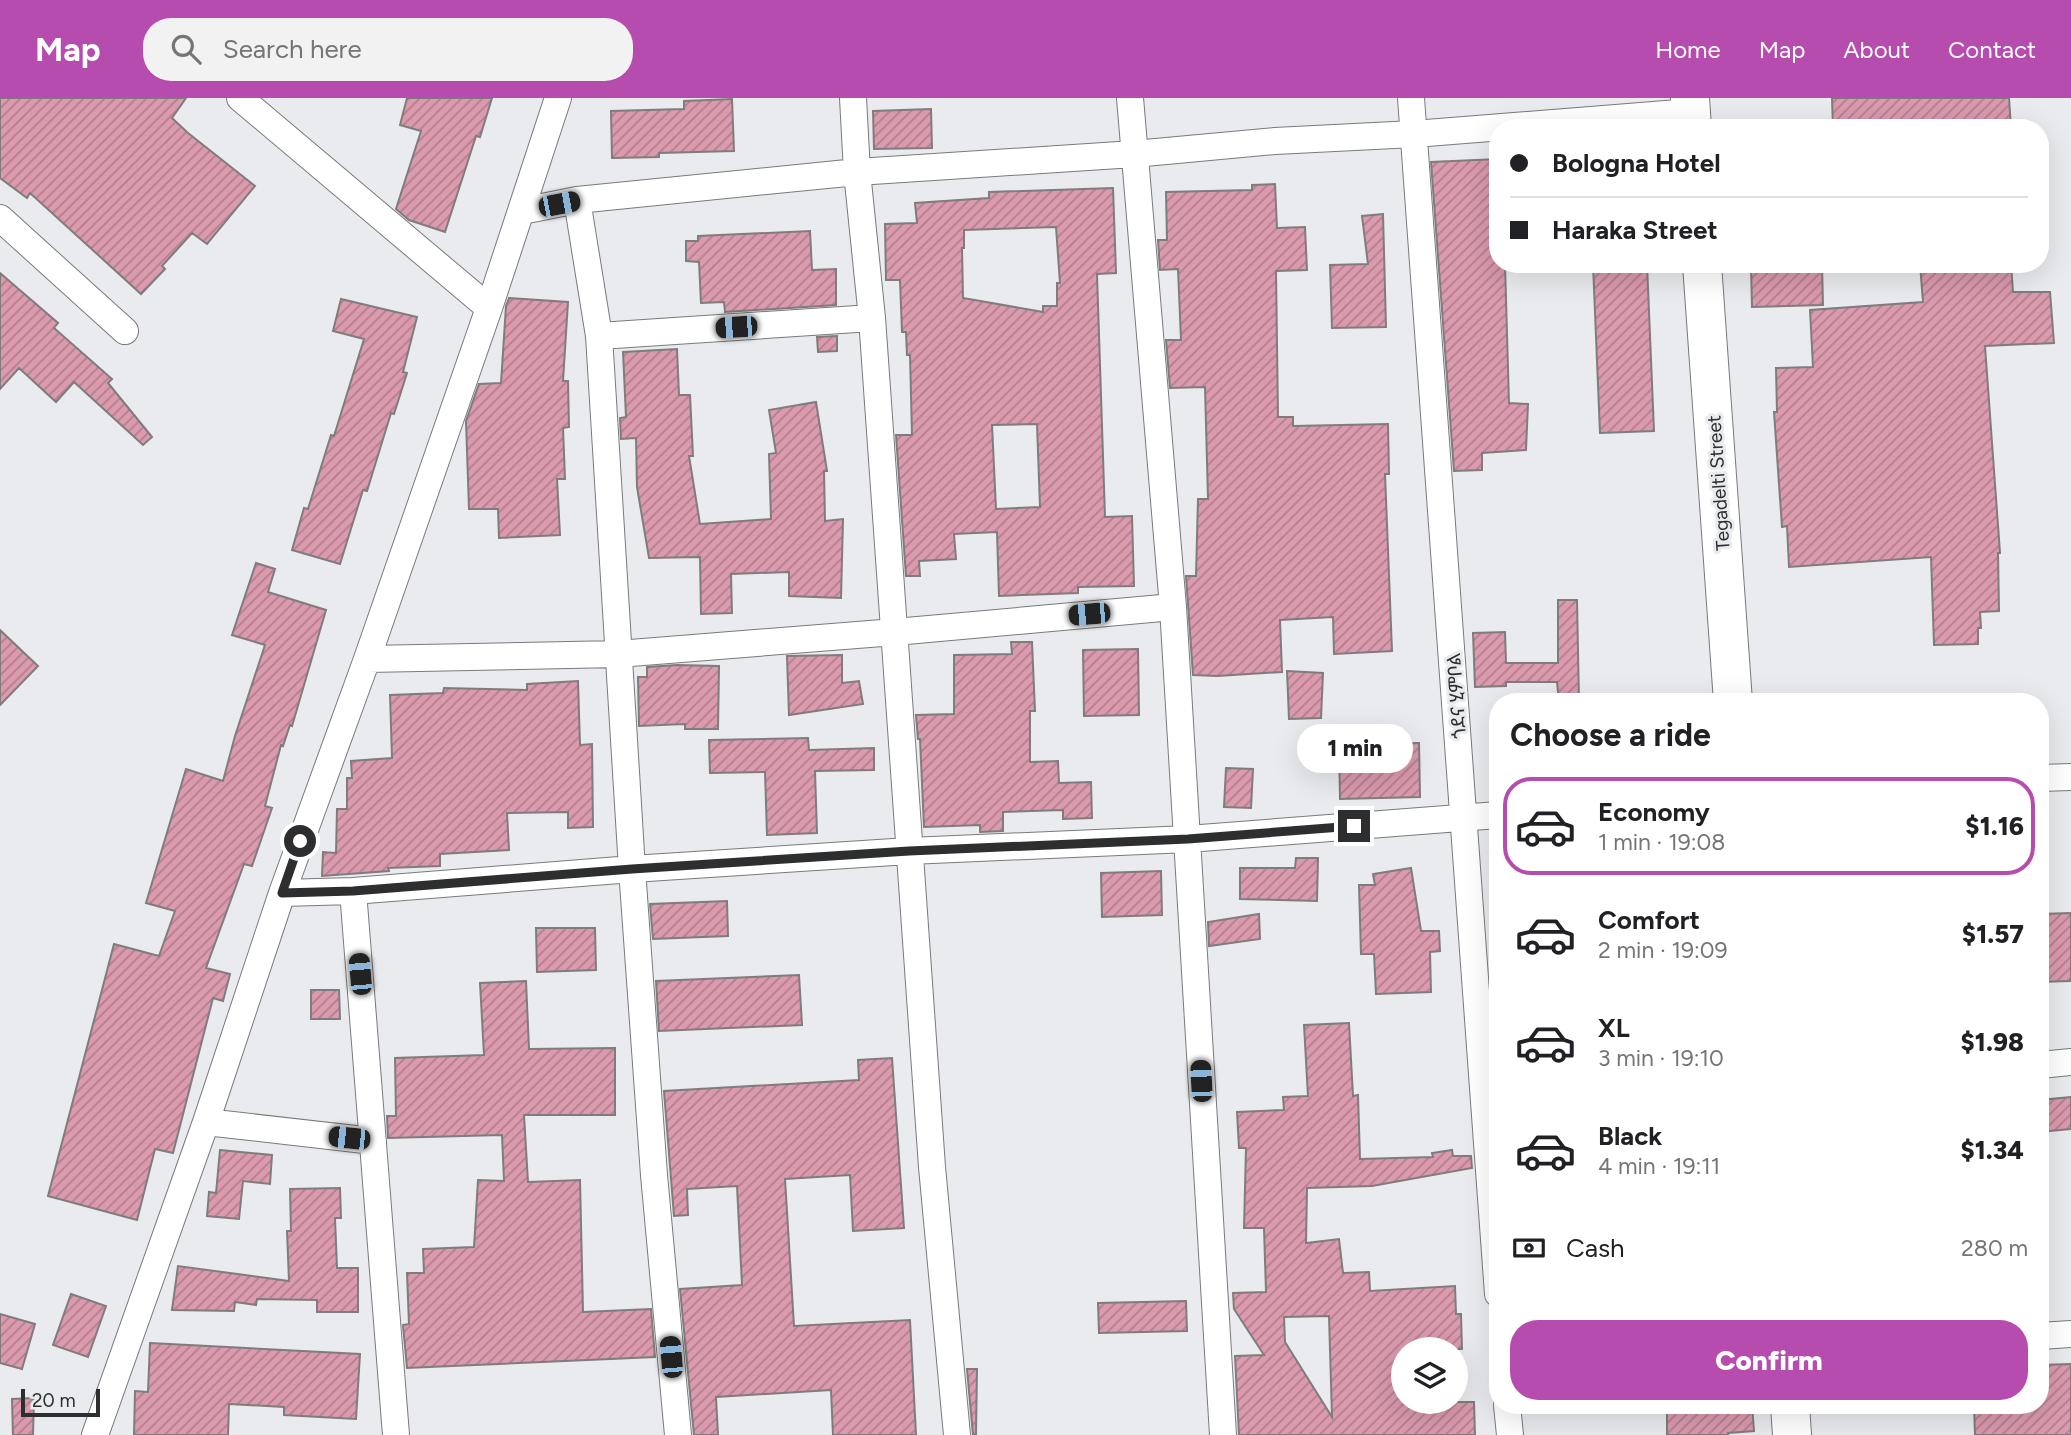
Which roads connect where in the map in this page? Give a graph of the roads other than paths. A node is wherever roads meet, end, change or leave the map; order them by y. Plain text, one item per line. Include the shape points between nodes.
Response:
1 (240, 98) edge
2 (558, 98) edge
3 (853, 98) edge
4 (1130, 98) edge
5 (1411, 98) edge
6 (1691, 112) edge
7 (1603, 119) edge
8 (1489, 128) edge
9 (1414, 134) junction
10 (1134, 154) junction
11 (858, 172) junction
12 (577, 200) junction
13 (522, 211) junction
14 (0, 218) edge
15 (1703, 273) edge
16 (489, 308) junction
17 (872, 318) junction
18 (125, 331) dead end
19 (599, 336) junction
20 (1173, 607) junction
21 (895, 632) junction
22 (618, 654) junction
23 (367, 659) junction
24 (1732, 693) edge
25 (2071, 777) edge
26 (2049, 778) edge
27 (1489, 817) edge
28 (1465, 818) junction
29 (1188, 839) junction
30 (909, 851) junction
31 (632, 869) junction
32 (353, 891) junction
33 (282, 893) junction
34 (2071, 1062) edge
35 (2049, 1064) edge
36 (206, 1122) junction
37 (373, 1141) junction
38 (1489, 1188) edge
39 (2071, 1334) edge
40 (2049, 1335) edge
41 (1508, 1414) edge
42 (1790, 1414) edge
43 (95, 1435) edge
44 (396, 1435) edge
45 (678, 1435) edge
46 (957, 1435) edge
47 (1223, 1435) edge
48 (1510, 1435) edge
49 (1791, 1435) edge

1 - 16 street
2 - 13 street
3 - 11 street
4 - 10 street
5 - 9 street, ጎደና ሂምቦል
6 - 7 street
8 - 9 street
9 - 10 street
9 - 28 street, ጎደና ሂምቦል
10 - 11 street
10 - 20 street
11 - 12 street
11 - 17 street
12 - 13 street
12 - 19 street
13 - 16 street
14 - 18 street
15 - 24 main road, Tegadelti Street
16 - 23 street
17 - 19 street
17 - 21 street
19 - 22 street
20 - 21 street
20 - 29 street
21 - 22 street
21 - 30 street
22 - 23 street
22 - 31 street
23 - 33 street
25 - 26 street
27 - 28 street
28 - 29 street
28 - 38 street, ጎደና ሂምቦል
29 - 30 street
29 - 47 street
30 - 31 street
30 - 46 street
31 - 32 street
31 - 45 street
32 - 33 street
32 - 37 street
33 - 36 street
34 - 35 street
36 - 37 street
36 - 43 street
37 - 44 street
39 - 40 street
41 - 48 street
42 - 49 main road

